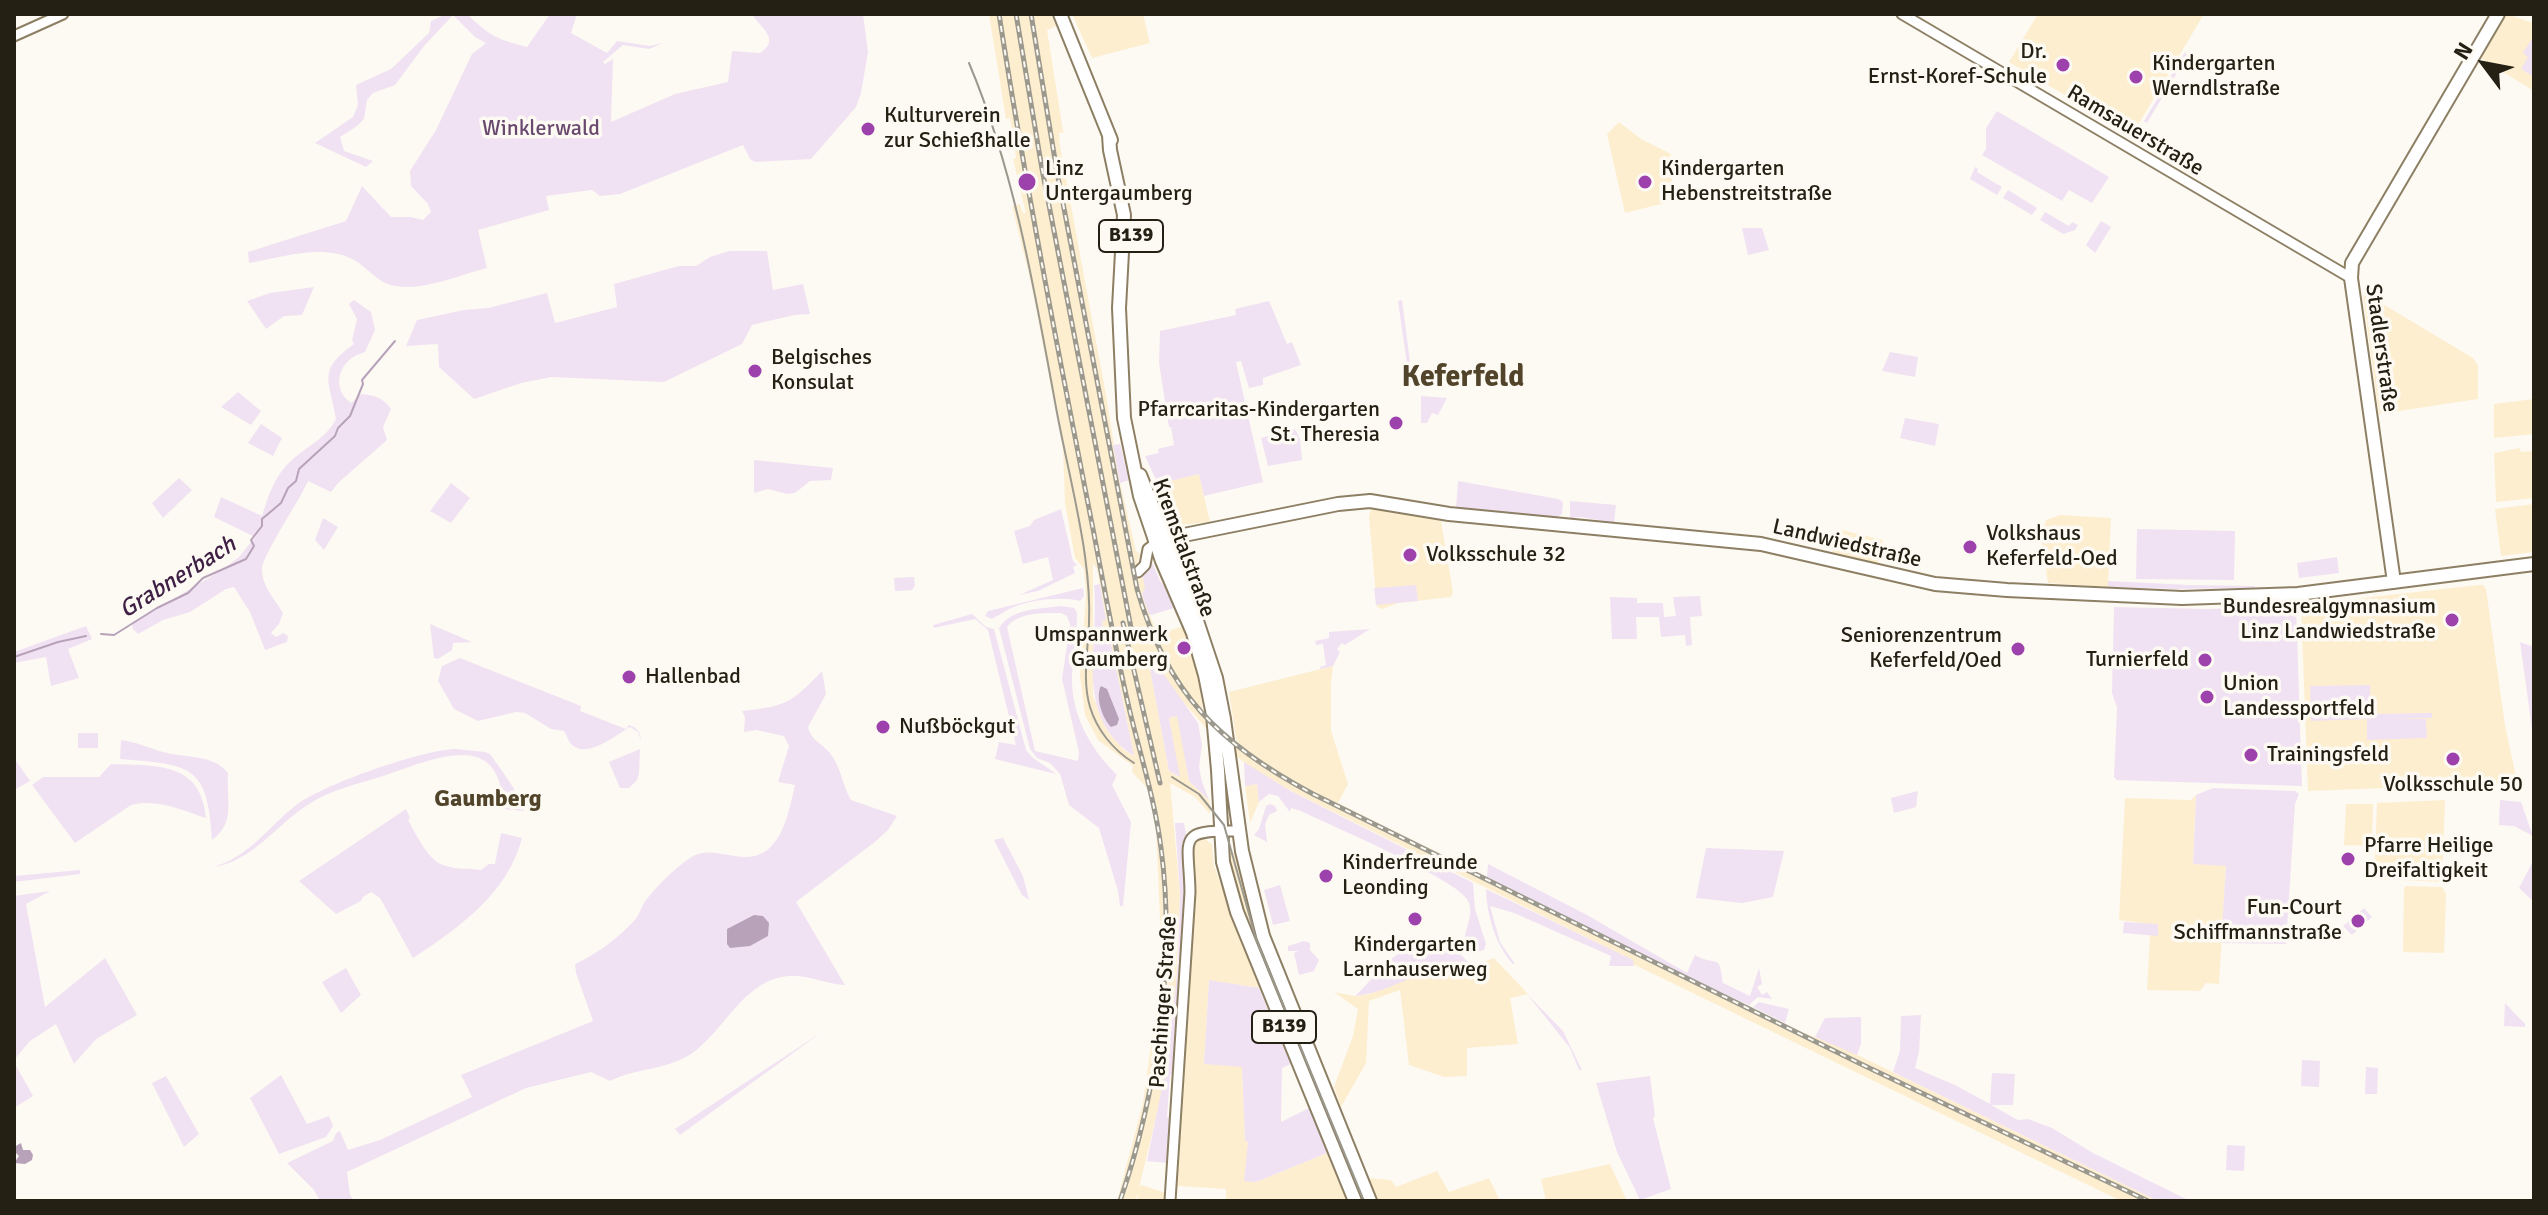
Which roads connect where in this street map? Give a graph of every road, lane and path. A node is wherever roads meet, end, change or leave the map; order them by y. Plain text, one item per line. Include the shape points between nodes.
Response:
1 (63, 14) edge
2 (1060, 14) edge
3 (1902, 14) edge
4 (2498, 14) edge
5 (14, 36) edge
6 (2351, 278) junction
7 (1161, 542) junction
8 (2534, 564) edge
9 (1138, 572) dead end
10 (2394, 582) junction
11 (1221, 830) junction
12 (1239, 831) junction
13 (1170, 1201) edge
14 (1355, 1201) edge
15 (1370, 1201) edge

1 - 5 street
2 - 7 main road, Kremstalstraße / B139 via 1124,176 1131,214 1121,339 1124,418 1136,482
3 - 6 street, Ramsauerstraße
4 - 6 main road, Stadlerstraße via 2358,249
6 - 10 main road, Stadlerstraße
7 - 9 street via 1148,549
7 - 10 main road, Landwiedstraße via 1370,501 1449,514 1761,544 1894,576 1996,590 2218,598
7 - 11 main road, Kremstalstraße / B139 via 1205,675
7 - 12 main road, Kremstalstraße / B139 via 1194,611 1216,678
8 - 10 main road, Landwiedstraße
11 - 12 street
11 - 13 street, Paschinger Straße via 1200,831 1189,846
11 - 14 main road, Kremstalstraße / B139 via 1225,874 1237,912
12 - 15 main road, Kremstalstraße / B139 via 1268,951

